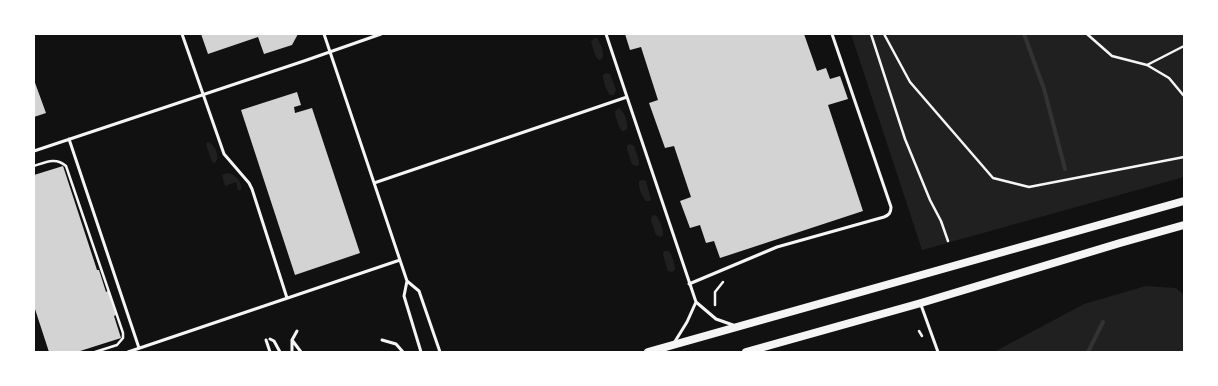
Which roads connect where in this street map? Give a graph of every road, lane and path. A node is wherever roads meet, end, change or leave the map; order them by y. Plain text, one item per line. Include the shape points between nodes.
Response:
1 (182, 34) edge
2 (324, 34) edge
3 (381, 34) edge
4 (606, 34) edge
5 (832, 34) edge
6 (871, 34) edge
7 (884, 34) edge
8 (1088, 34) edge
9 (1184, 46) edge
10 (330, 52) junction
11 (1147, 66) junction
12 (202, 95) junction
13 (1184, 96) edge
14 (627, 97) junction
15 (69, 139) junction
16 (34, 151) edge
17 (1184, 157) edge
18 (34, 166) edge
19 (374, 183) junction
20 (1184, 201) edge
21 (1184, 225) edge
22 (948, 241) dead end
23 (400, 260) junction
24 (407, 281) junction
25 (723, 282) dead end
26 (689, 284) junction
27 (287, 298) junction
28 (696, 302) junction
29 (921, 303) junction
30 (715, 305) dead end
31 (739, 327) junction
32 (297, 331) dead end
33 (270, 339) dead end
34 (266, 340) dead end
35 (292, 340) junction
36 (382, 340) dead end
37 (674, 344) junction
38 (139, 348) junction
39 (95, 352) edge
40 (128, 352) edge
41 (270, 352) edge
42 (280, 352) edge
43 (292, 352) edge
44 (301, 352) edge
45 (403, 352) edge
46 (421, 352) edge
47 (440, 352) edge
48 (648, 352) edge
49 (746, 352) edge
50 (938, 352) edge

1 - 12 lane
2 - 10 lane
3 - 10 lane
4 - 14 lane
5 - 26 lane via 891,208 890,214 777,247
6 - 22 path via 905,139 930,200 942,221
7 - 17 path via 910,82 993,178 1029,187
8 - 11 path via 1112,56
9 - 11 path
10 - 12 lane
10 - 19 lane
11 - 13 path via 1169,78
12 - 15 lane
12 - 27 lane via 226,158 252,189
14 - 19 lane
14 - 26 lane
15 - 16 lane
15 - 38 lane
18 - 39 path via 55,160 66,166 123,333 120,343
19 - 23 lane
20 - 31 main road
21 - 29 main road
23 - 24 lane
23 - 27 lane
24 - 46 lane via 404,296
24 - 47 lane via 419,291
25 - 30 path via 715,292
26 - 28 lane
27 - 38 lane
28 - 31 lane via 716,320
28 - 37 lane
29 - 49 main road
29 - 50 lane
31 - 37 main road
32 - 35 lane
33 - 42 lane
34 - 41 lane
35 - 43 lane
35 - 44 lane
36 - 45 lane via 396,344
37 - 48 main road
38 - 40 lane

